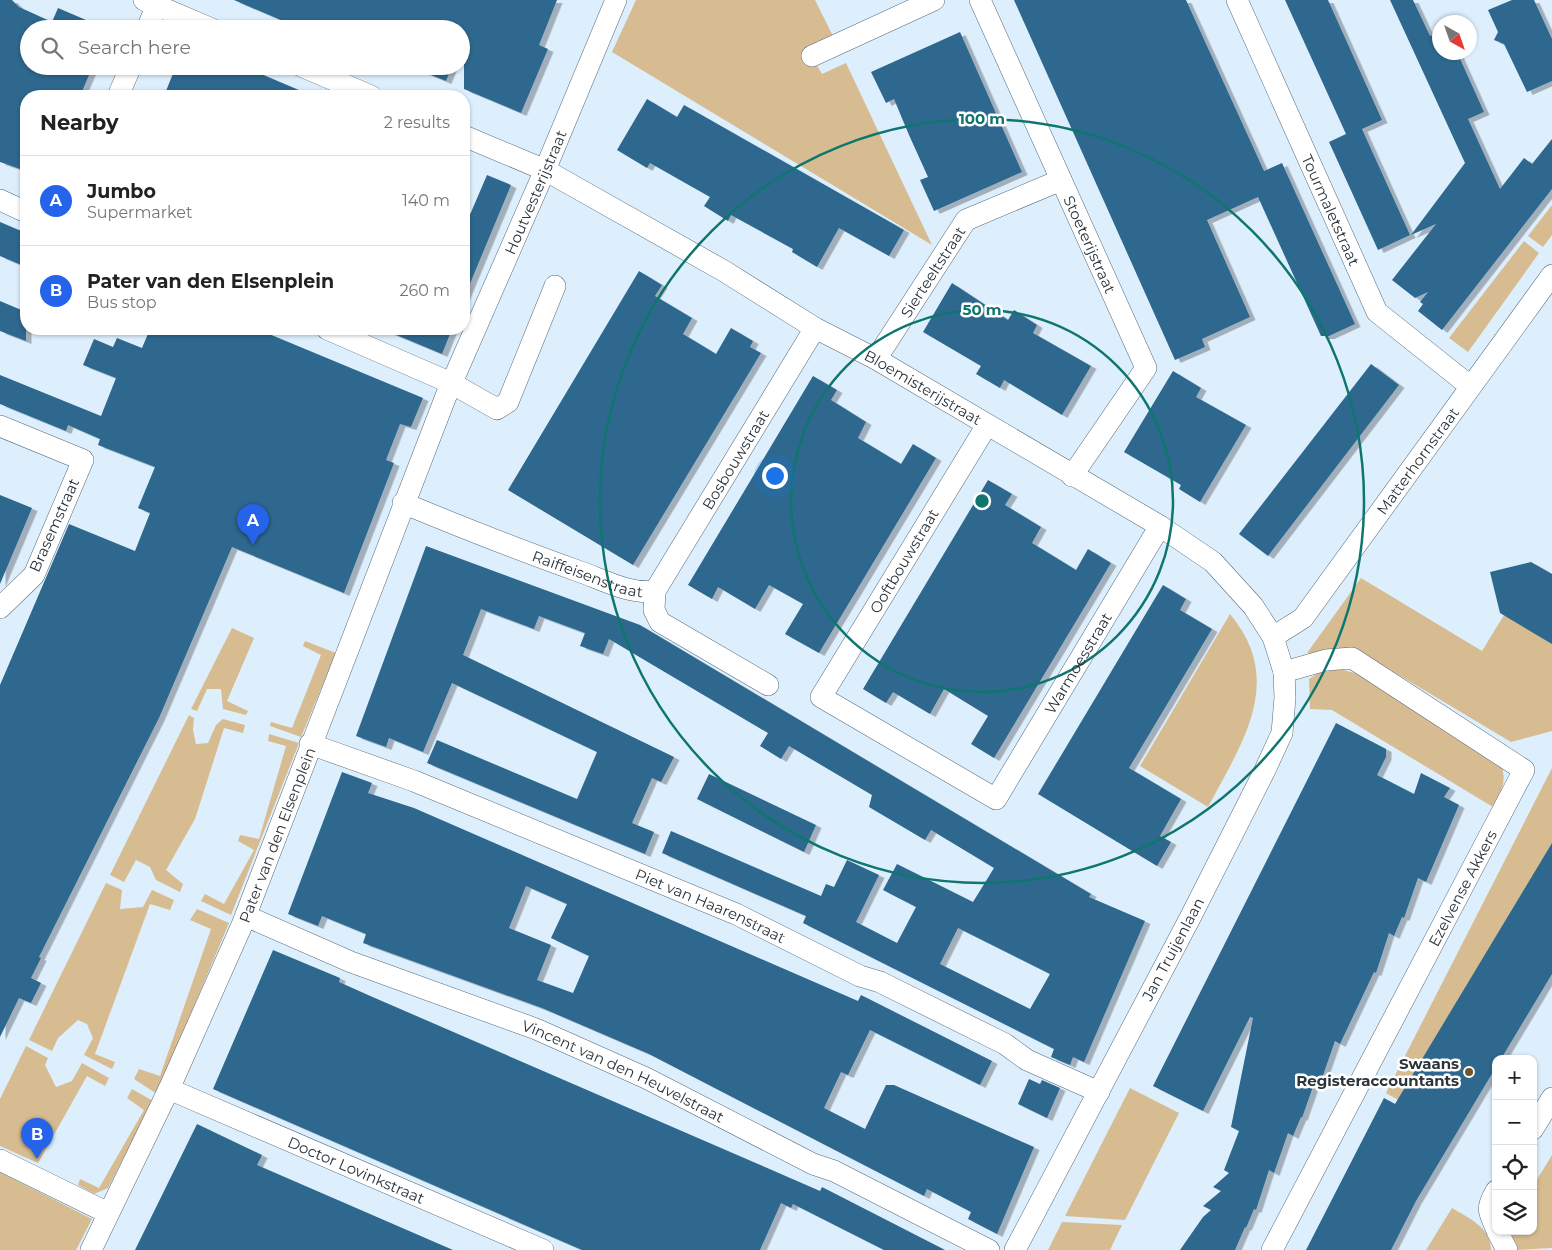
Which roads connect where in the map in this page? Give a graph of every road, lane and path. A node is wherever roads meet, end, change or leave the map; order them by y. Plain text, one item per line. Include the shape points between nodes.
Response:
1 (616, 0) edge
2 (934, 0) edge
3 (980, 0) edge
4 (1237, 0) edge
5 (153, 2) edge
6 (149, 20) edge
7 (192, 20) edge
8 (812, 56) dead end
9 (127, 75) edge
10 (319, 75) edge
11 (121, 90) edge
12 (350, 90) edge
13 (470, 139) edge
14 (545, 170) junction
15 (1061, 180) junction
16 (0, 200) edge
17 (20, 209) edge
18 (1552, 274) edge
19 (556, 286) dead end
20 (814, 328) junction
21 (341, 335) edge
22 (876, 360) junction
23 (451, 383) junction
24 (1470, 386) junction
25 (987, 425) junction
26 (0, 426) edge
27 (1072, 476) junction
28 (403, 503) junction
29 (1160, 526) junction
30 (655, 592) junction
31 (0, 608) edge
32 (1273, 637) junction
33 (1284, 672) junction
34 (768, 685) dead end
35 (310, 744) junction
36 (996, 799) joint
37 (246, 916) junction
38 (169, 1090) junction
39 (1100, 1092) junction
40 (1552, 1098) edge
41 (1537, 1122) edge
42 (0, 1160) edge
43 (1492, 1198) edge
44 (108, 1213) junction
45 (1492, 1220) edge
46 (1500, 1235) edge
47 (91, 1250) edge
48 (543, 1250) edge
49 (989, 1250) edge
50 (1015, 1250) edge
51 (1272, 1250) edge
52 (1507, 1250) edge

1 - 14 street, Houtvesterijstraat
2 - 8 street
3 - 15 street, Stoeterijstraat
4 - 24 street, Tourmaletstraat via 1377,312
5 - 6 street
5 - 7 street
9 - 11 street
10 - 12 street
13 - 14 street, Bloemisterijstraat
14 - 20 street, Bloemisterijstraat via 724,271
14 - 23 street, Houtvesterijstraat
15 - 22 street, Sierteeltstraat via 966,220
15 - 27 street, Stoeterijstraat via 1146,368
16 - 17 street
18 - 24 street, Matterhornstraat
19 - 23 street via 508,402 497,409
20 - 22 street, Bloemisterijstraat
20 - 30 street, Bosbouwstraat
21 - 23 street
22 - 25 street, Bloemisterijstraat
23 - 28 street, Houtvesterijstraat
24 - 32 street, Matterhornstraat via 1303,618
25 - 27 street, Bloemisterijstraat
25 - 36 street, Ooftbouwstraat via 821,697
26 - 31 street, Brasemstraat via 83,460 34,575
27 - 29 street, Bloemisterijstraat
28 - 30 street, Raiffeisenstraat via 489,539 644,593
28 - 35 street, Pater van den Elsenplein
29 - 32 street, Bloemisterijstraat via 1213,562 1254,606
29 - 36 street, Warmoesstraat
30 - 34 street, Raiffeisenstraat via 654,610 660,622
32 - 33 street, Jan Truijenlaan
33 - 39 street, Jan Truijenlaan via 1282,732
33 - 51 street, Ezelvense Akkers via 1326,660 1352,658 1524,770
35 - 37 street, Pater van den Elsenplein
35 - 39 street, Piet van Haarenstraat via 420,784 736,914 996,1040 1027,1060
37 - 38 street, Pater van den Elsenplein
37 - 49 street, Vincent van den Heuvelstraat via 352,962 518,1022 646,1078
38 - 44 street, Pater van den Elsenplein
38 - 48 street, Doctor Lovinkstraat
39 - 50 street, Jan Truijenlaan
40 - 41 street
42 - 44 street
43 - 45 street via 1488,1204
44 - 47 street, Pater van den Elsenplein
46 - 52 street

